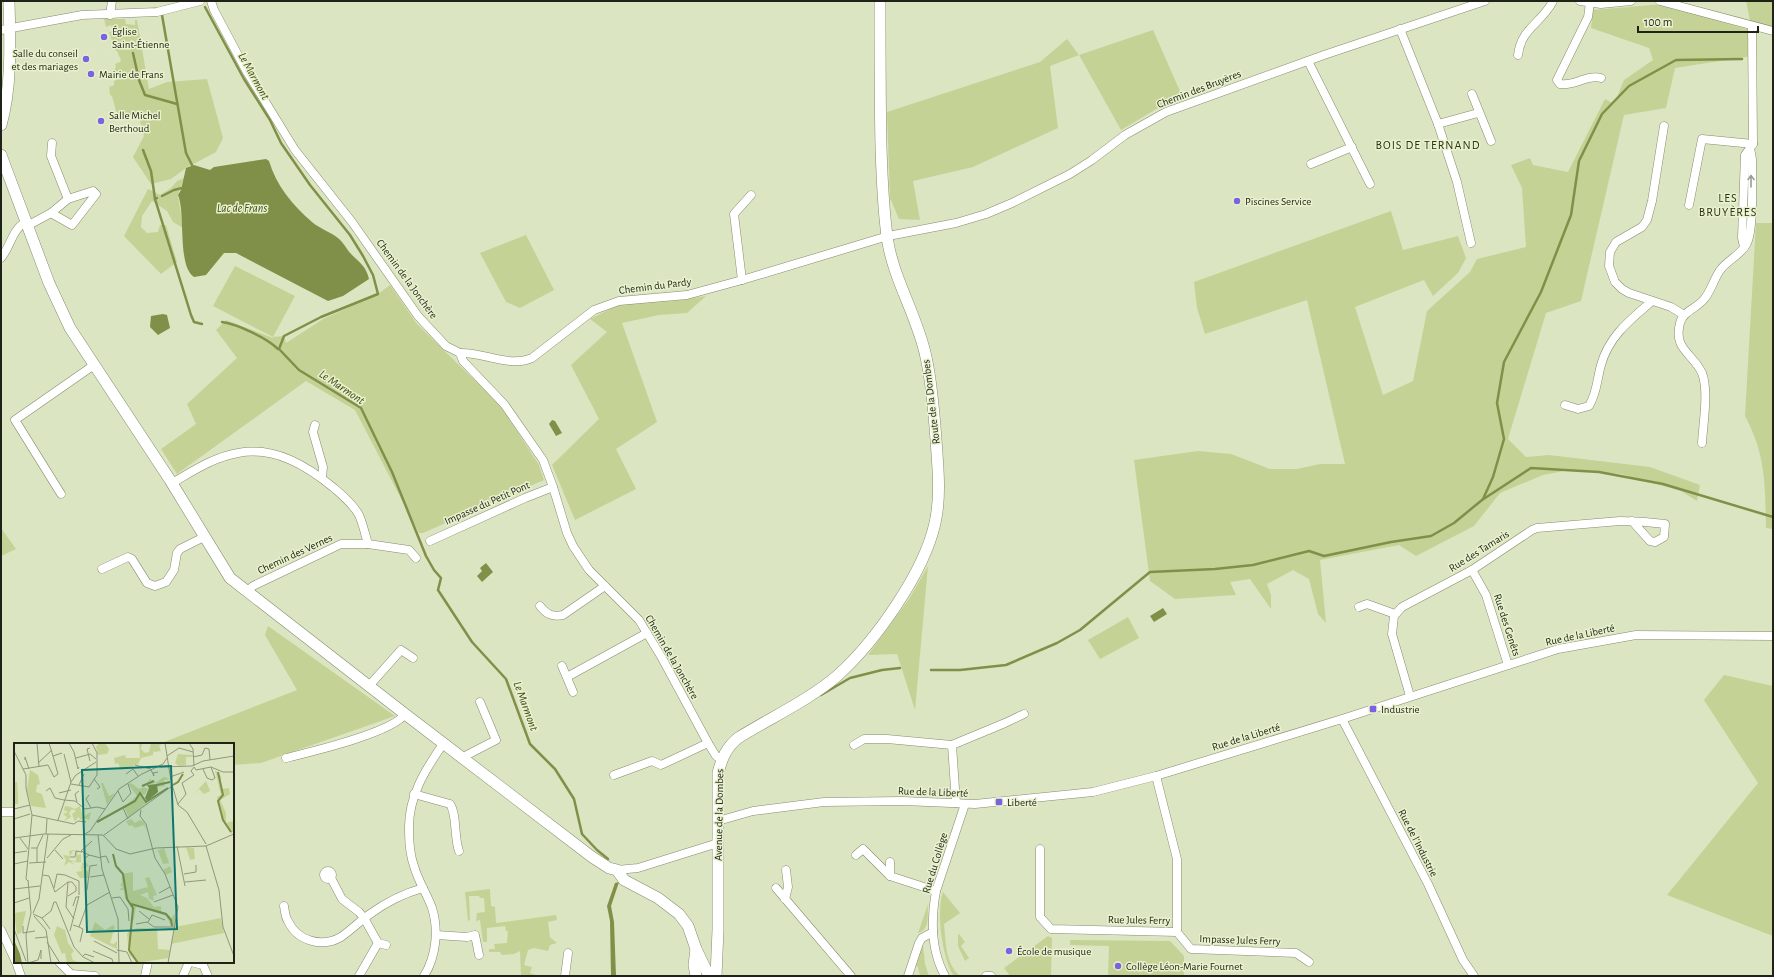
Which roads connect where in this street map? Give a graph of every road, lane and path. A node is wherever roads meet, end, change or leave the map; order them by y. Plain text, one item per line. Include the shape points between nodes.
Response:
1 (9, 1) edge
2 (112, 1) edge
3 (200, 1) edge
4 (211, 1) edge
5 (872, 1) edge
6 (880, 1) edge
7 (1485, 1) edge
8 (1553, 1) edge
9 (1580, 1) edge
10 (1631, 1) edge
11 (1660, 1) edge
12 (1590, 3) junction
13 (110, 15) junction
14 (1752, 26) junction
15 (5, 29) edge
16 (1400, 29) junction
17 (1773, 31) edge
18 (1518, 55) dead end
19 (1308, 61) junction
20 (1601, 78) dead end
21 (880, 88) junction
22 (1472, 94) dead end
23 (1478, 113) junction
24 (1438, 124) junction
25 (1, 125) edge
26 (1664, 126) dead end
27 (1490, 141) dead end
28 (52, 143) dead end
29 (1752, 146) junction
30 (1352, 147) junction
31 (1, 155) edge
32 (1311, 164) dead end
33 (1370, 184) dead end
34 (751, 195) dead end
35 (68, 199) junction
36 (1689, 205) dead end
37 (51, 213) junction
38 (27, 224) junction
39 (888, 236) junction
40 (1471, 242) dead end
41 (1, 258) edge
42 (742, 280) junction
43 (1652, 301) junction
44 (1684, 315) junction
45 (460, 353) junction
46 (94, 365) junction
47 (1565, 405) dead end
48 (315, 425) dead end
49 (1702, 443) dead end
50 (322, 478) junction
51 (172, 483) junction
52 (553, 487) junction
53 (61, 494) dead end
54 (1632, 521) junction
55 (204, 537) junction
56 (430, 541) dead end
57 (368, 544) junction
58 (416, 558) dead end
59 (102, 569) dead end
60 (1472, 570) junction
61 (605, 586) junction
62 (247, 591) junction
63 (540, 606) dead end
64 (1359, 607) dead end
65 (1395, 614) junction
66 (647, 633) junction
67 (1773, 636) edge
68 (413, 658) dead end
69 (1508, 665) junction
70 (562, 666) dead end
71 (566, 677) junction
72 (825, 684) joint
73 (369, 686) junction
74 (574, 692) dead end
75 (1410, 696) junction
76 (480, 702) dead end
77 (405, 714) junction
78 (1024, 714) dead end
79 (1342, 719) junction
80 (708, 743) junction
81 (443, 744) junction
82 (854, 745) dead end
83 (952, 745) junction
84 (286, 758) dead end
85 (464, 758) junction
86 (721, 759) junction
87 (614, 775) dead end
88 (1156, 776) junction
89 (414, 794) junction
90 (956, 803) junction
91 (965, 804) junction
92 (1, 812) edge
93 (14, 812) edge
94 (718, 821) junction
95 (718, 843) junction
96 (1040, 849) dead end
97 (458, 851) dead end
98 (856, 855) dead end
99 (890, 862) dead end
100 (617, 870) junction
101 (786, 870) dead end
102 (890, 876) junction
103 (331, 878) dead end
104 (423, 888) junction
105 (776, 888) dead end
106 (936, 891) junction
107 (785, 899) junction
108 (284, 906) dead end
109 (364, 918) junction
110 (1, 930) edge
111 (933, 932) junction
112 (1177, 932) junction
113 (436, 935) junction
114 (696, 949) junction
115 (568, 953) dead end
116 (479, 955) dead end
117 (14, 959) edge
118 (1309, 962) dead end
119 (16, 963) edge
120 (60, 963) edge
121 (148, 963) edge
122 (190, 963) edge
123 (203, 963) edge
124 (207, 974) dead end
125 (70, 975) edge
126 (20, 976) edge
127 (95, 976) edge
128 (145, 976) edge
129 (183, 976) edge
130 (359, 976) edge
131 (424, 976) edge
132 (565, 976) edge
133 (696, 976) edge
134 (709, 976) edge
135 (716, 976) edge
136 (851, 976) edge
137 (908, 976) edge
138 (945, 976) edge
139 (986, 976) edge
140 (991, 976) edge
141 (1474, 976) edge

1 - 15 street
2 - 13 street
3 - 13 street via 157,12
4 - 45 street, Chemin de la Jonchère via 247,72 296,150 352,222 418,316 446,346
5 - 21 street, Route de la Dombes
6 - 21 street, Route de la Dombes
7 - 16 street, Chemin des Bruyères
8 - 18 street via 1524,36 1519,44
9 - 12 street
10 - 12 street
11 - 14 street
12 - 20 street via 1588,17 1557,80 1560,84 1566,85 1589,78
13 - 15 street via 82,15
14 - 17 street
14 - 29 street
15 - 25 street via 8,71 6,102
16 - 19 street, Chemin des Bruyères
16 - 24 street
19 - 30 street
19 - 39 street, Chemin des Bruyères via 1166,112 1125,135 1070,174 1012,203 969,219
21 - 39 street, Route de la Dombes via 882,202
22 - 23 street
23 - 24 street
23 - 27 street
24 - 40 street via 1457,182
26 - 43 street via 1647,220 1642,227 1616,242 1609,259 1615,282 1629,293
28 - 35 street via 51,156
29 - 36 street via 1702,139
29 - 44 street via 1745,155 1742,238 1744,247 1720,269 1704,300
30 - 32 street
30 - 33 street
31 - 38 street
34 - 42 street via 734,214
35 - 37 street
35 - 37 street via 93,191 96,194 72,225
37 - 38 street
38 - 41 street via 17,228
38 - 46 street via 59,308
39 - 42 street, Chemin du Pardy
39 - 72 street, Route de la Dombes via 894,263 920,333 930,378 938,471 937,512 931,539 901,596 862,649 836,677
42 - 45 street, Chemin du Pardy via 687,295 619,301 607,305 594,310 532,358 522,362 470,352
43 - 44 street via 1671,307
43 - 47 street via 1616,333 1599,370 1593,400 1589,406 1578,409
44 - 49 street via 1680,320 1679,341 1698,367 1704,381
45 - 52 street, Chemin de la Jonchère via 463,362 504,404 543,460
46 - 51 street
46 - 53 street via 15,420
48 - 50 street via 312,432 323,467
50 - 51 street via 305,466 274,454 257,451 237,453 214,460
50 - 57 street via 348,500 359,514
51 - 55 street
52 - 56 street, Impasse du Petit Pont
52 - 61 street, Chemin de la Jonchère via 573,546 589,570
54 - 54 street, Rue des Tamaris via 1650,540 1655,542 1664,537 1665,524
54 - 60 street, Rue des Tamaris via 1552,526 1532,530
55 - 59 street via 180,549 174,570 166,582 155,586 147,583 132,559 128,557
55 - 62 street via 230,578
57 - 58 street via 412,549
57 - 62 street, Chemin des Vernes via 341,544
60 - 65 street, Rue des Tamaris via 1402,607
60 - 69 street, Rue des Genêts via 1486,595
61 - 63 street via 563,615 550,616
61 - 66 street, Chemin de la Jonchère via 639,620
62 - 73 street
64 - 65 street via 1367,604
65 - 75 street via 1392,634
66 - 71 street
66 - 80 street, Chemin de la Jonchère
67 - 69 street, Rue de la Liberté via 1636,635 1558,649
68 - 73 street via 401,650
69 - 75 street, Rue de la Liberté
70 - 71 street
71 - 74 street
72 - 86 street, Avenue de la Dombes via 738,738
73 - 77 street
75 - 79 street, Rue de la Liberté
76 - 85 street via 496,740
77 - 81 street
77 - 84 street via 398,721 355,739
78 - 83 street
79 - 88 street, Rue de la Liberté
79 - 141 street, Rue de l'Industrie via 1428,884 1463,960
80 - 86 street, Chemin de la Jonchère
80 - 87 street via 661,765 652,762
81 - 85 street
81 - 89 street via 425,771
82 - 83 street via 864,739 887,738
83 - 90 street
85 - 100 street via 592,857
86 - 94 street, Avenue de la Dombes via 718,773
88 - 91 street, Rue de la Liberté via 1093,792
88 - 112 street, Rue Jules Ferry via 1177,860
89 - 97 street via 450,804
89 - 104 street via 409,819 409,844
90 - 91 street, Rue de la Liberté
90 - 94 street, Rue de la Liberté via 824,802 752,811
91 - 106 street, Rue du Collège
92 - 93 street
94 - 95 street, Avenue de la Dombes
95 - 100 street via 638,868
95 - 135 street, Avenue de la Dombes
96 - 112 street, Rue Jules Ferry via 1040,917 1051,929
98 - 102 street via 863,849
99 - 102 street
100 - 114 street via 624,880 658,898 679,914 688,926
101 - 107 street via 788,887
102 - 106 street
103 - 109 street via 342,899
104 - 109 street via 405,894
104 - 113 street via 432,908
105 - 107 street
106 - 111 street, Rue du Collège
107 - 136 street
108 - 109 street via 288,922 296,932 306,940 317,942 332,941 340,937
109 - 130 street via 382,944
110 - 117 street
111 - 137 street via 922,938 919,943
111 - 138 street, Rue du Collège via 936,955
112 - 118 street, Impasse Jules Ferry via 1191,949 1296,953
113 - 116 street via 475,935
113 - 131 street via 433,956
114 - 133 street
114 - 134 street
115 - 132 street
119 - 126 street
120 - 125 street
121 - 128 street
122 - 129 street
123 - 124 street
125 - 127 street
139 - 140 street

